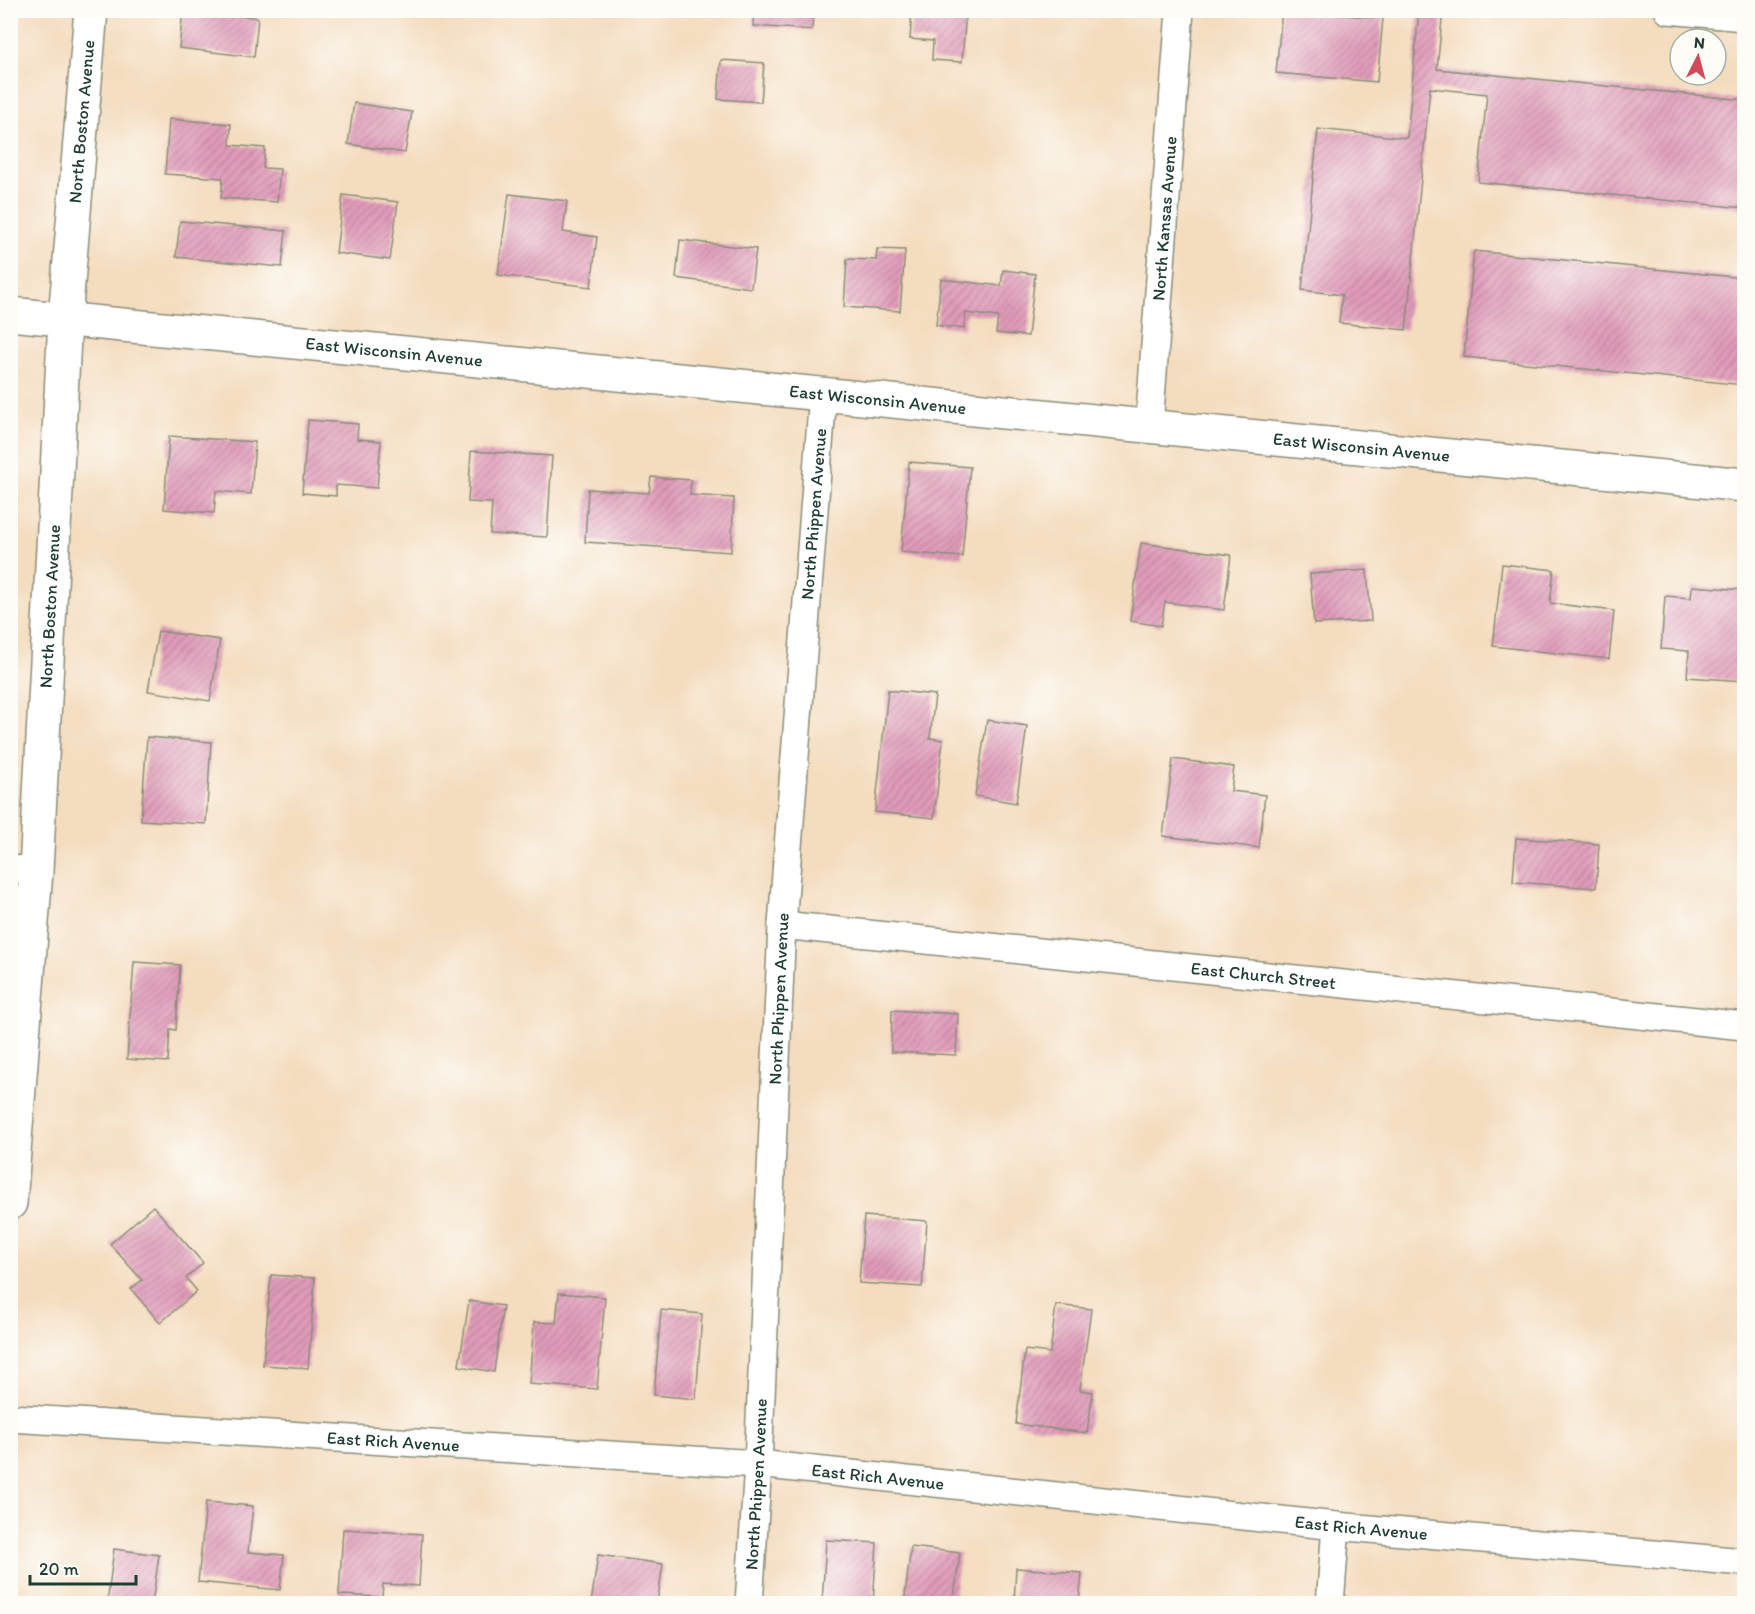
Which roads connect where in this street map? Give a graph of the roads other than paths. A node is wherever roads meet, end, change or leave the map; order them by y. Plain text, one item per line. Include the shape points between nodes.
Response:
1 (91, 10) edge
2 (1180, 10) edge
3 (1668, 10) edge
4 (1744, 17) edge
5 (10, 314) edge
6 (65, 319) junction
7 (823, 393) junction
8 (1149, 426) junction
9 (1744, 485) edge
10 (23, 870) edge
11 (782, 925) junction
12 (1744, 1026) edge
13 (10, 1203) edge
14 (10, 1418) edge
15 (758, 1464) junction
16 (1336, 1526) junction
17 (1744, 1562) edge
18 (749, 1604) edge
19 (1330, 1604) edge

1 - 6 street, North Boston Avenue
2 - 8 street, North Kansas Avenue
3 - 4 street
5 - 6 street, East Wisconsin Avenue
6 - 7 street, East Wisconsin Avenue
6 - 10 street, North Boston Avenue
7 - 8 street, East Wisconsin Avenue
7 - 11 street, North Phippen Avenue
8 - 9 street, East Wisconsin Avenue
10 - 13 street, North Boston Avenue
11 - 12 street, East Church Street
11 - 15 street, North Phippen Avenue
14 - 15 street, East Rich Avenue
15 - 16 street, East Rich Avenue
15 - 18 street, North Phippen Avenue
16 - 17 street, East Rich Avenue
16 - 19 street

